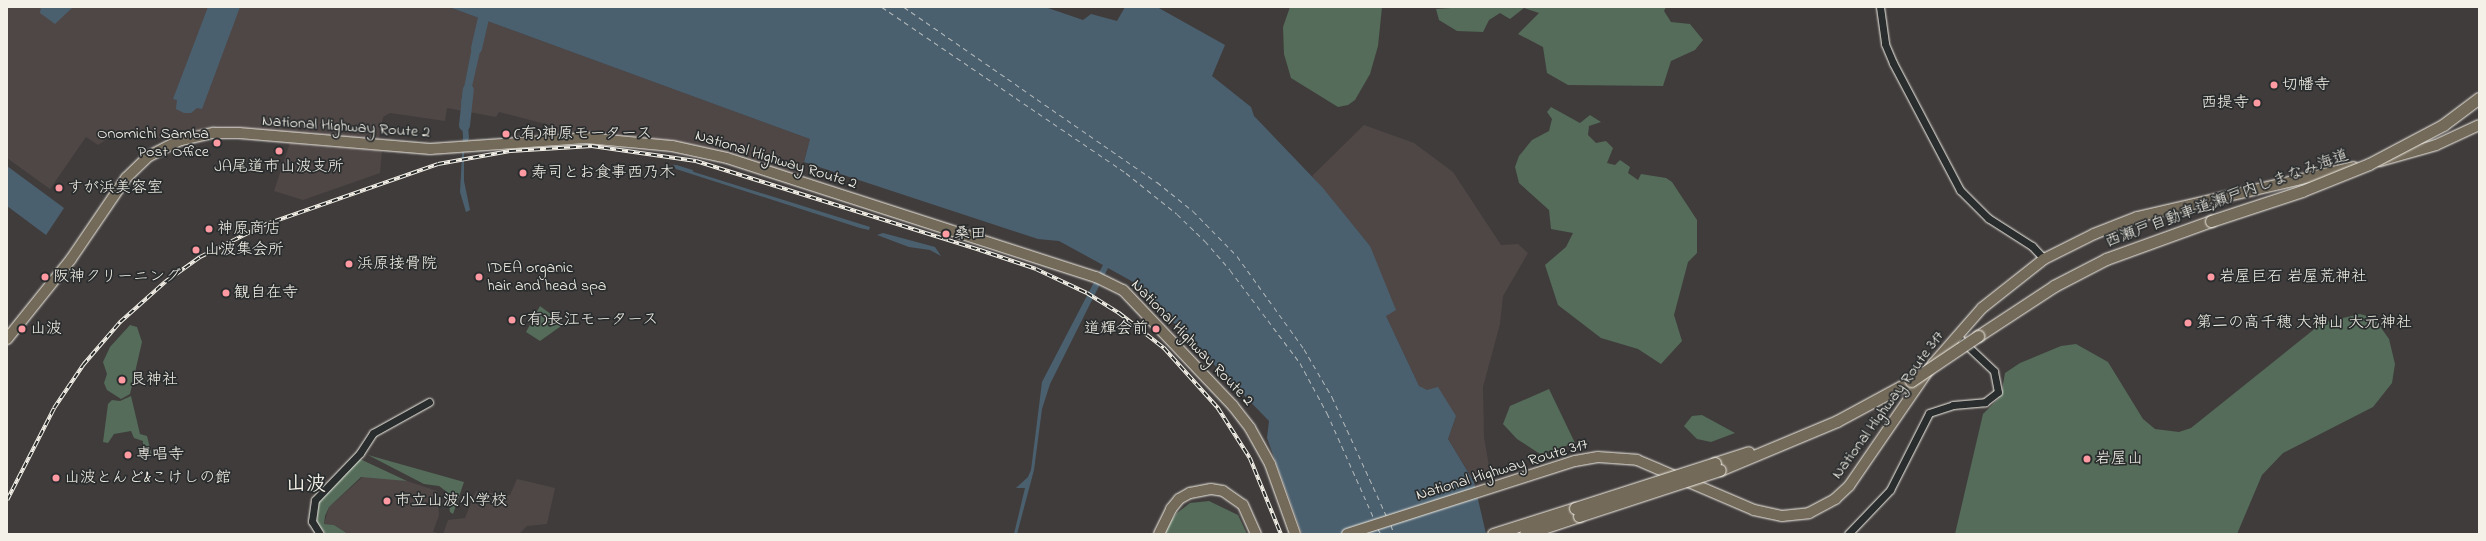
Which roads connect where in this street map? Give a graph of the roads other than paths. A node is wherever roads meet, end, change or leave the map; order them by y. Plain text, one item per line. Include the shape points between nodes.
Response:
1 (1880, 7) edge
2 (2479, 98) edge
3 (2479, 125) edge
4 (2044, 259) junction
5 (1957, 336) junction
6 (7, 339) edge
7 (429, 402) dead end
8 (1718, 466) junction
9 (320, 534) edge
10 (1159, 534) edge
11 (1256, 534) edge
12 (1295, 534) edge
13 (1347, 534) edge
14 (1493, 534) edge
15 (1525, 534) edge
16 (1848, 534) edge

1 - 4 street via 1885,44 1893,63 1960,190 1988,218 2032,246
2 - 8 highway, 西瀬戸自動車道;瀬戸内しまなみ海道, bridge via 2443,124 2368,164 2302,191 2156,239 2100,262 2054,286 1911,381 1820,428
3 - 4 highway, National Highway Route 317 via 2455,138 2398,156 2137,217 2094,234
4 - 5 highway, National Highway Route 317 via 2001,291
5 - 13 highway, National Highway Route 317 via 1933,364 1850,486 1835,499 1809,513 1782,516 1754,510 1637,460 1598,457 1566,464
5 - 16 street via 1994,371 1998,392 1985,402 1947,406 1929,413 1890,490
6 - 12 highway, National Highway Route 2 via 71,259 126,178 140,163 167,145 202,135 232,133 367,146 430,149 472,144 586,138 700,151 1100,278 1123,290 1241,417 1270,464
7 - 9 street via 373,433 360,453 315,500 312,521
8 - 14 highway, bridge
8 - 15 highway, bridge
10 - 11 highway via 1170,509 1179,500 1190,492 1211,489 1223,491 1243,505

